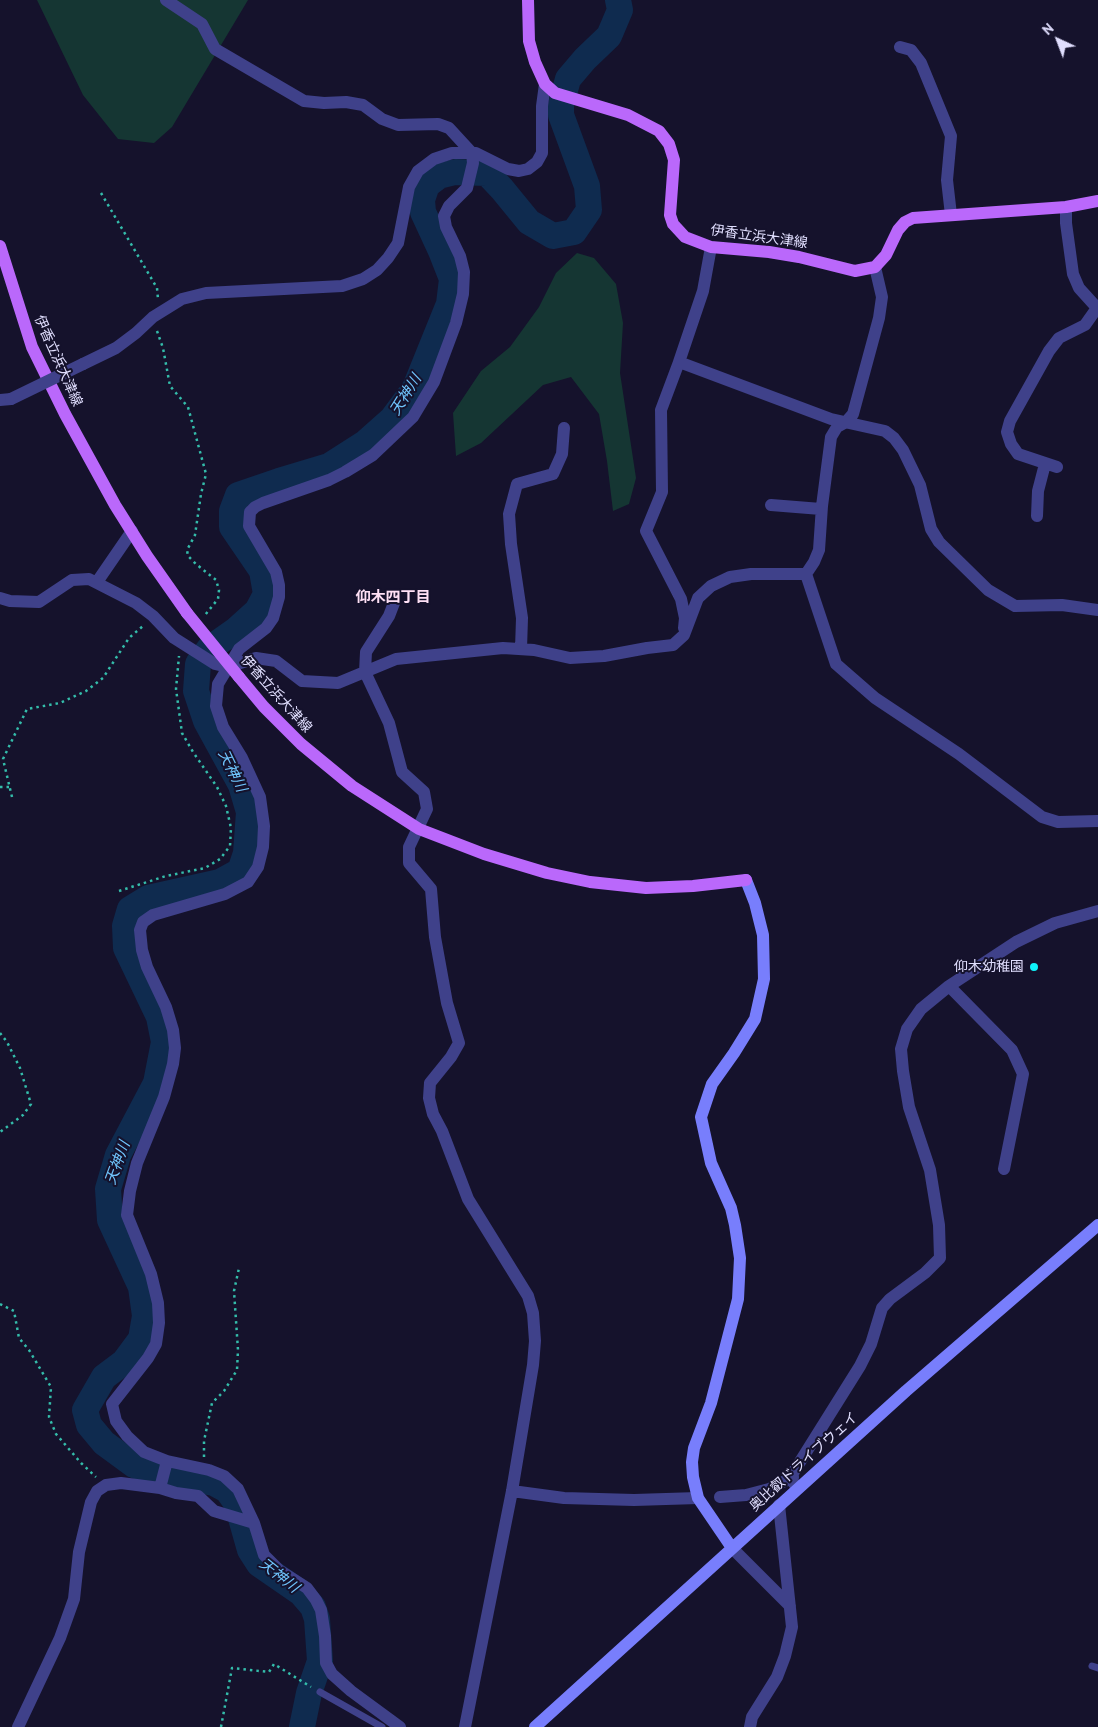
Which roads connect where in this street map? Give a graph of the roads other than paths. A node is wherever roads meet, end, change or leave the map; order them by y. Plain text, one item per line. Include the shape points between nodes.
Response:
1 (166, 0) edge
2 (528, 0) edge
3 (900, 48) dead end
4 (545, 84) junction
5 (473, 158) junction
6 (1098, 200) edge
7 (1066, 207) junction
8 (951, 215) junction
9 (0, 246) edge
10 (711, 247) junction
11 (875, 267) junction
12 (1098, 309) edge
13 (679, 362) junction
14 (6, 399) edge
15 (846, 422) junction
16 (564, 428) dead end
17 (771, 505) dead end
18 (822, 510) junction
19 (1037, 516) dead end
20 (132, 532) junction
21 (806, 574) junction
22 (97, 582) junction
23 (0, 598) edge
24 (394, 603) dead end
25 (1098, 610) edge
26 (684, 635) junction
27 (521, 649) junction
28 (222, 666) junction
29 (365, 672) junction
30 (1098, 821) edge
31 (419, 829) junction
32 (746, 880) joint
33 (1098, 911) edge
34 (949, 986) junction
35 (1004, 1169) dead end
36 (1098, 1225) edge
37 (166, 1464) junction
38 (795, 1483) junction
39 (161, 1486) junction
40 (512, 1492) junction
41 (720, 1497) dead end
42 (698, 1498) junction
43 (779, 1505) junction
44 (254, 1523) junction
45 (732, 1548) junction
46 (790, 1606) junction
47 (320, 1692) road end
48 (18, 1727) edge
49 (382, 1727) edge
50 (400, 1727) edge
51 (465, 1727) edge
52 (534, 1727) edge
53 (750, 1727) edge

1 - 5 street via 202,24 215,49 304,101 362,105 382,119 398,125 438,124 449,128
2 - 4 main road, 伊香立浜大津線 via 529,41
3 - 8 street via 911,50 921,63 951,136 947,180
4 - 5 street via 542,153 536,162 528,169 519,170 508,169 476,153
4 - 10 main road, 伊香立浜大津線 via 555,93 628,115 659,132 669,144 674,160 670,215 673,224 685,237
5 - 14 street, bridge via 452,152 434,159 418,171 409,187 398,243 377,270 363,279 342,286 206,292 182,299 156,315 116,348
5 - 28 street via 467,188 444,216 464,272 463,294 434,382 413,417 373,455 337,476 263,503 250,512 249,526 276,572 279,597 273,618 266,628
6 - 7 main road
7 - 8 main road
7 - 12 street via 1073,274 1079,288
8 - 11 main road via 913,218 905,222
9 - 20 main road, 伊香立浜大津線 via 32,347 69,421
10 - 11 main road, 伊香立浜大津線 via 800,257 856,271
10 - 13 street via 703,291
11 - 15 street via 882,297 879,318 853,414
12 - 19 street via 1085,325 1058,338 1010,421 1007,432 1018,454 1051,465 1038,491
13 - 15 street
13 - 26 street via 661,410 662,492 646,531 680,599 685,618
15 - 18 street via 831,437
15 - 25 street via 885,431 894,438 920,485 931,529 939,542 988,590 1015,606 1062,605
16 - 27 street via 562,454 553,474 517,484 509,514 522,618
17 - 18 street
18 - 21 street via 819,550
20 - 22 street
20 - 31 main road, 伊香立浜大津線, bridge via 187,613 264,707 301,744 352,786
21 - 26 street via 751,574 730,577 711,586 698,598
21 - 30 street via 836,664 845,674 1042,817 1058,822
22 - 23 street via 72,580 38,602 10,602
22 - 28 street via 136,603 181,643
24 - 29 street via 366,652
26 - 27 street via 674,644 604,656 570,658
27 - 29 street via 396,659
28 - 29 street via 256,658 276,661 302,681 338,683
28 - 37 street via 216,706 260,796 264,826 258,867 248,882 225,894 153,915 143,922 140,930 147,967 166,1008 175,1048 164,1097 137,1163 127,1215 151,1274 159,1323 156,1344 148,1358 112,1404 116,1421 127,1436 144,1452
29 - 31 street via 389,723 402,772 424,792 427,809
31 - 32 main road, 伊香立浜大津線 via 484,854 590,882 646,888
31 - 40 street via 409,847 409,863 431,889 435,937 447,1003 459,1043 430,1084 429,1098 468,1199 516,1274 533,1313 533,1365
32 - 42 street via 763,935 764,979 755,1019 712,1084 702,1117 711,1163 735,1225 740,1258 738,1299 711,1403 694,1448 693,1477
33 - 34 street via 1055,923 1016,942
34 - 35 street via 1012,1050 1023,1074
34 - 38 street via 921,1009 907,1029 901,1049 909,1107 930,1170 939,1225 940,1258 882,1308 871,1344 798,1464
36 - 38 street, 奥比叡ドライブウェイ
37 - 39 street
37 - 44 street via 209,1470 224,1476 238,1490
38 - 41 street
38 - 43 street, 奥比叡ドライブウェイ
39 - 44 street via 176,1493 198,1496 214,1511
39 - 48 street via 106,1485 90,1502 79,1552 74,1599 60,1638
40 - 42 street via 564,1498
40 - 51 street
42 - 45 street
43 - 45 street, 奥比叡ドライブウェイ
43 - 46 street
44 - 50 street via 264,1556 307,1588 316,1600 326,1636 326,1663 332,1674
45 - 46 street
45 - 52 street, 奥比叡ドライブウェイ
46 - 53 street via 792,1627 785,1656 778,1677 752,1717
47 - 49 lane

